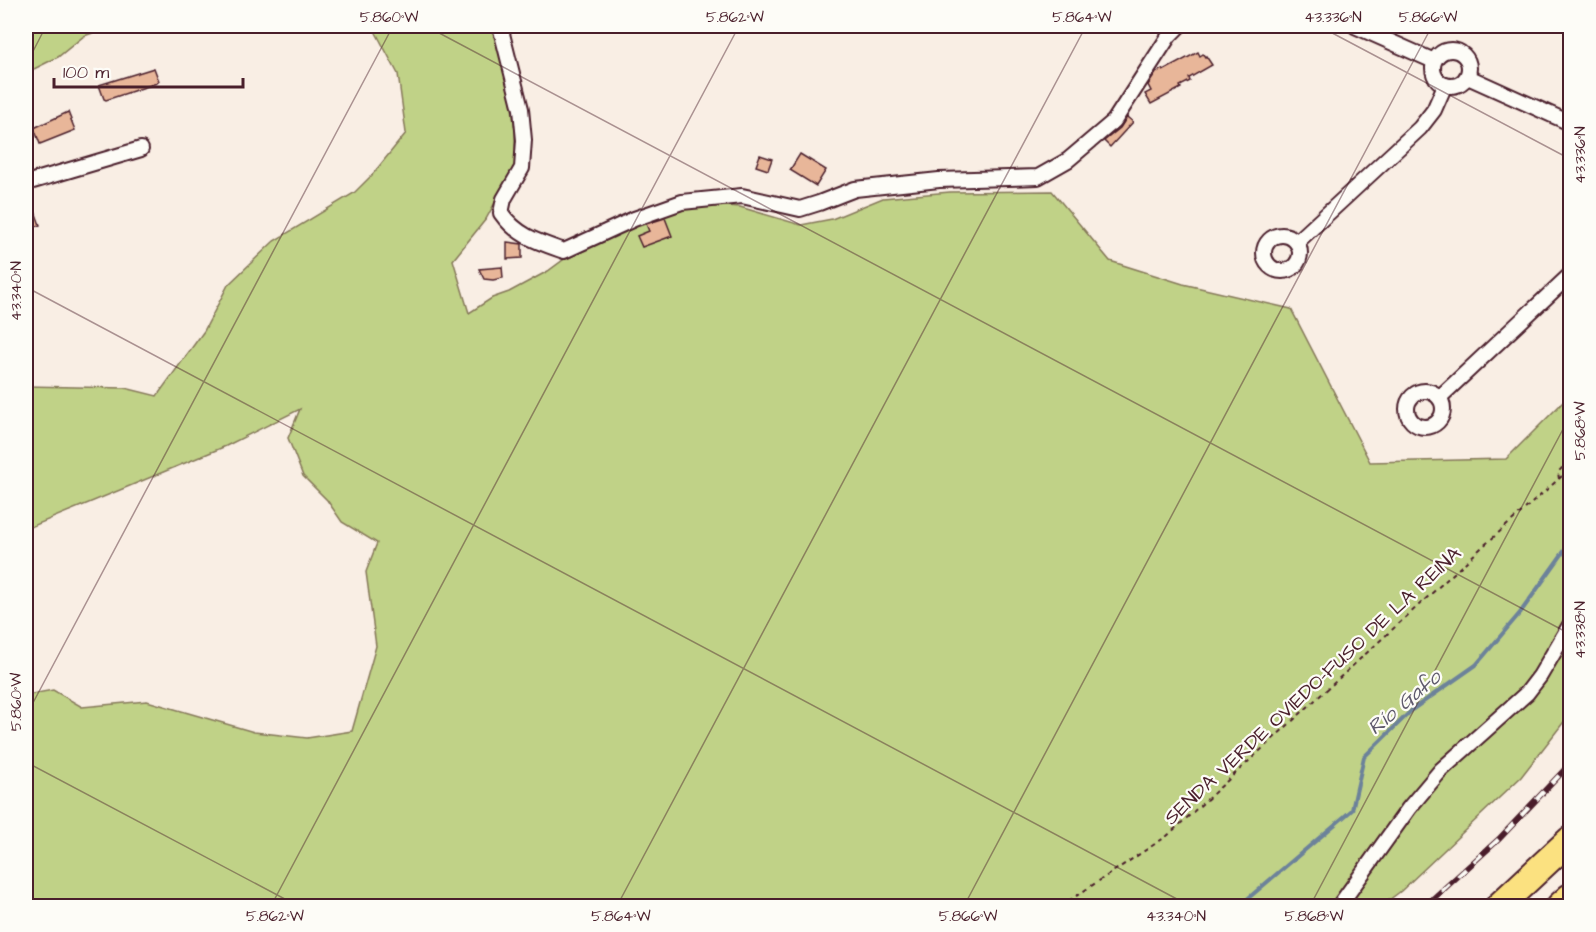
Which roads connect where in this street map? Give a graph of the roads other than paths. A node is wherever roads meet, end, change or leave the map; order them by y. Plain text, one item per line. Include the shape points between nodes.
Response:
1 (500, 26) edge
2 (1179, 26) edge
3 (1355, 26) edge
4 (1434, 61) junction
5 (1468, 77) junction
6 (1446, 85) junction
7 (1570, 123) edge
8 (141, 149) dead end
9 (26, 183) edge
10 (1297, 242) dead end
11 (1570, 275) edge
12 (1440, 397) dead end
13 (1570, 625) edge
14 (1570, 840) edge
15 (1570, 897) edge
16 (1340, 906) edge
17 (1499, 906) edge
18 (1560, 906) edge

1 - 2 street via 521,109 524,140 522,168 504,199 501,213 511,227 564,251 633,219 682,202 742,196 800,209 855,189 939,180 1038,177 1068,160 1114,121
3 - 4 street
4 - 5 street via 1439,53 1460,50 1470,65
4 - 6 street via 1432,70 1437,80
5 - 6 street via 1454,86
5 - 7 street
6 - 10 street via 1420,128
8 - 9 street
11 - 12 street
13 - 16 street via 1527,693 1441,770 1409,808
14 - 17 highway
15 - 18 highway

